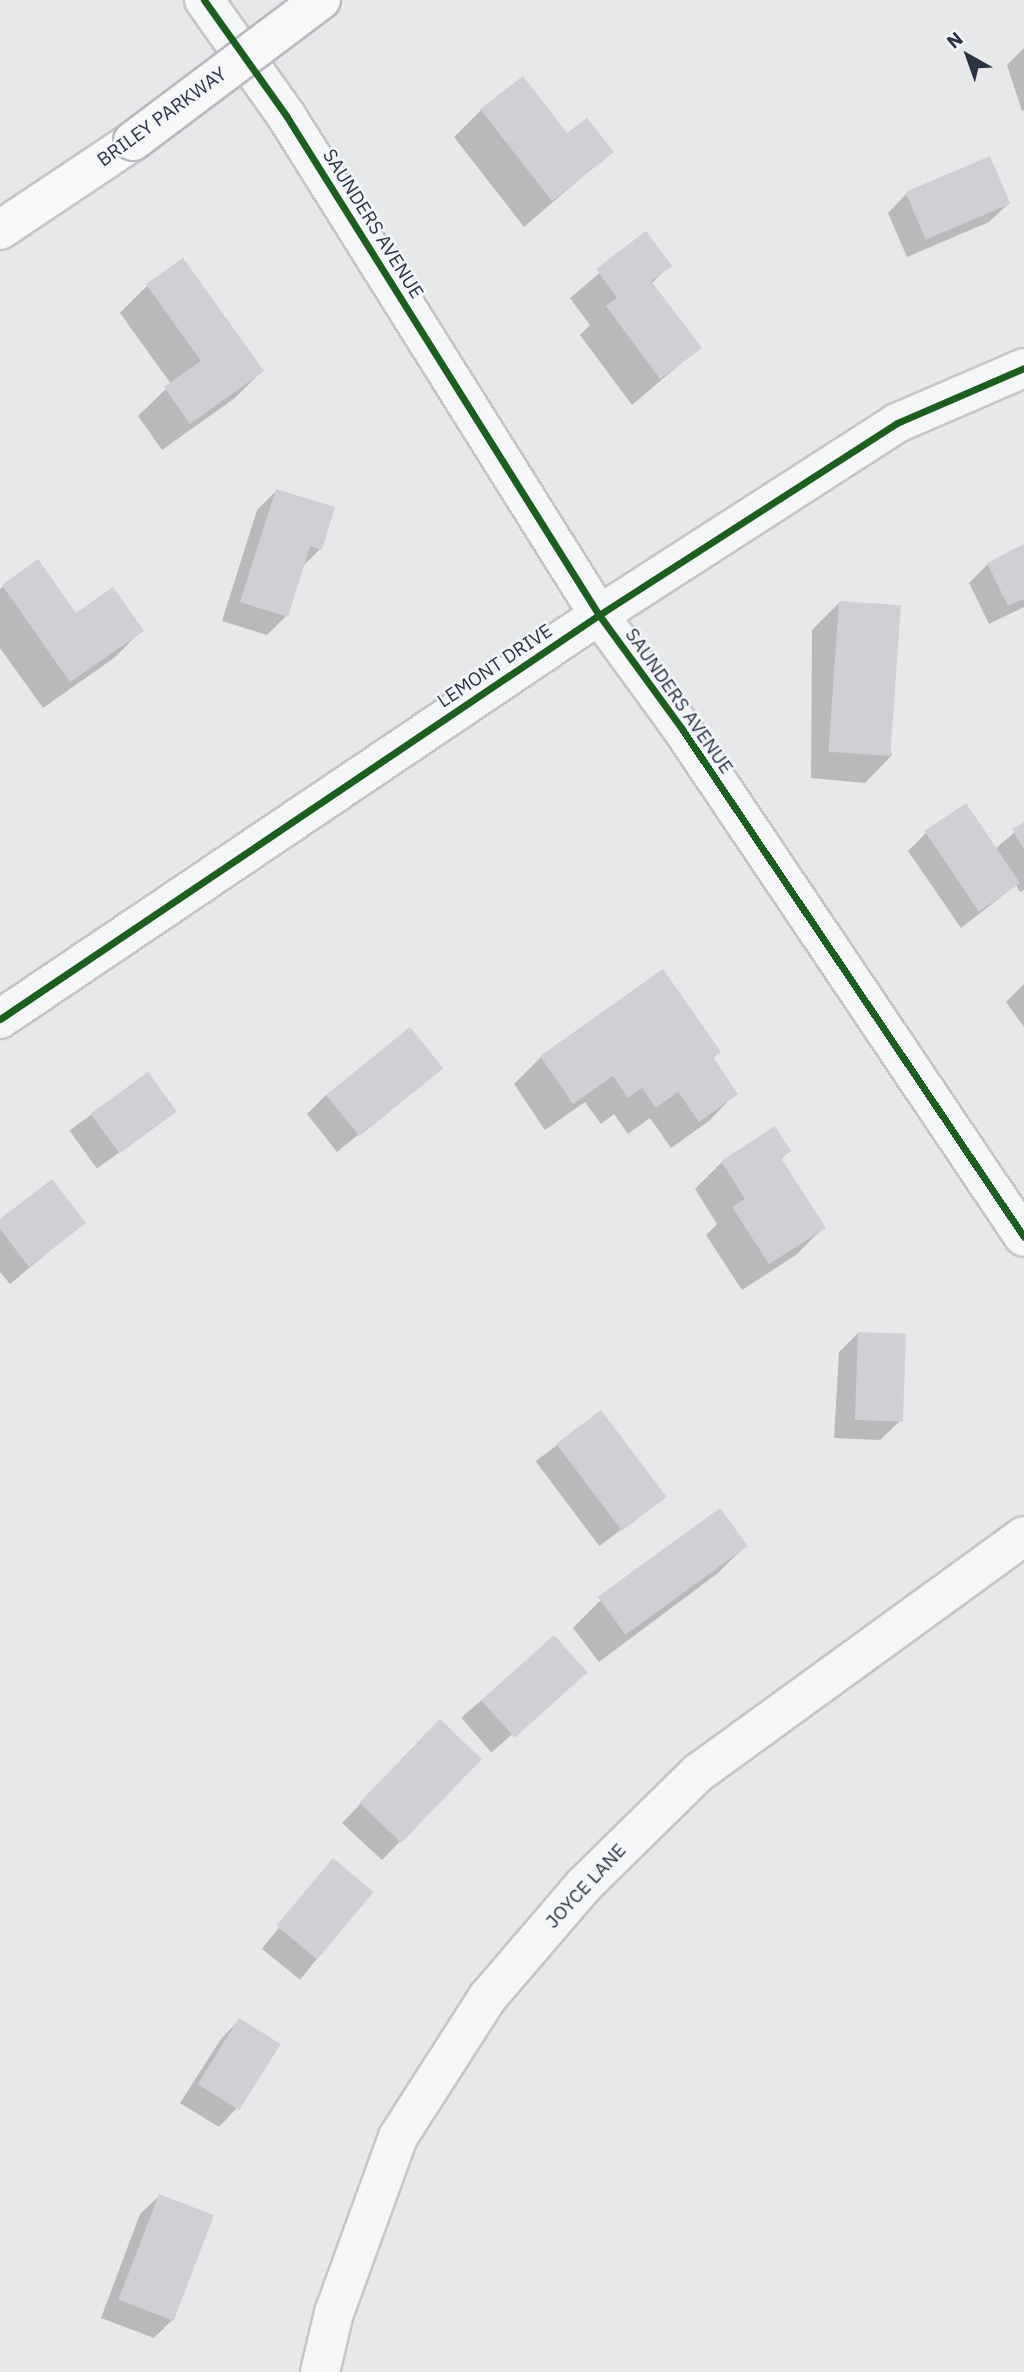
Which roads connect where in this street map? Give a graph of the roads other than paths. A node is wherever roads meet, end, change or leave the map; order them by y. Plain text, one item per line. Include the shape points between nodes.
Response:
1 (204, 0) edge
2 (321, 0) edge
3 (0, 230) edge
4 (1024, 368) edge
5 (598, 615) junction
6 (0, 1018) edge
7 (1024, 1237) edge
8 (1024, 1536) edge
9 (320, 2372) edge

1 - 5 street, SAUNDERS AVENUE via 288,117
2 - 3 highway, BRILEY PARKWAY, bridge via 133,141
4 - 5 street, LEMONT DRIVE via 897,423
5 - 6 street, LEMONT DRIVE
5 - 7 street, SAUNDERS AVENUE via 682,729
8 - 9 street, JOYCE LANE via 698,1773 584,1885 488,1997 398,2137 334,2313

